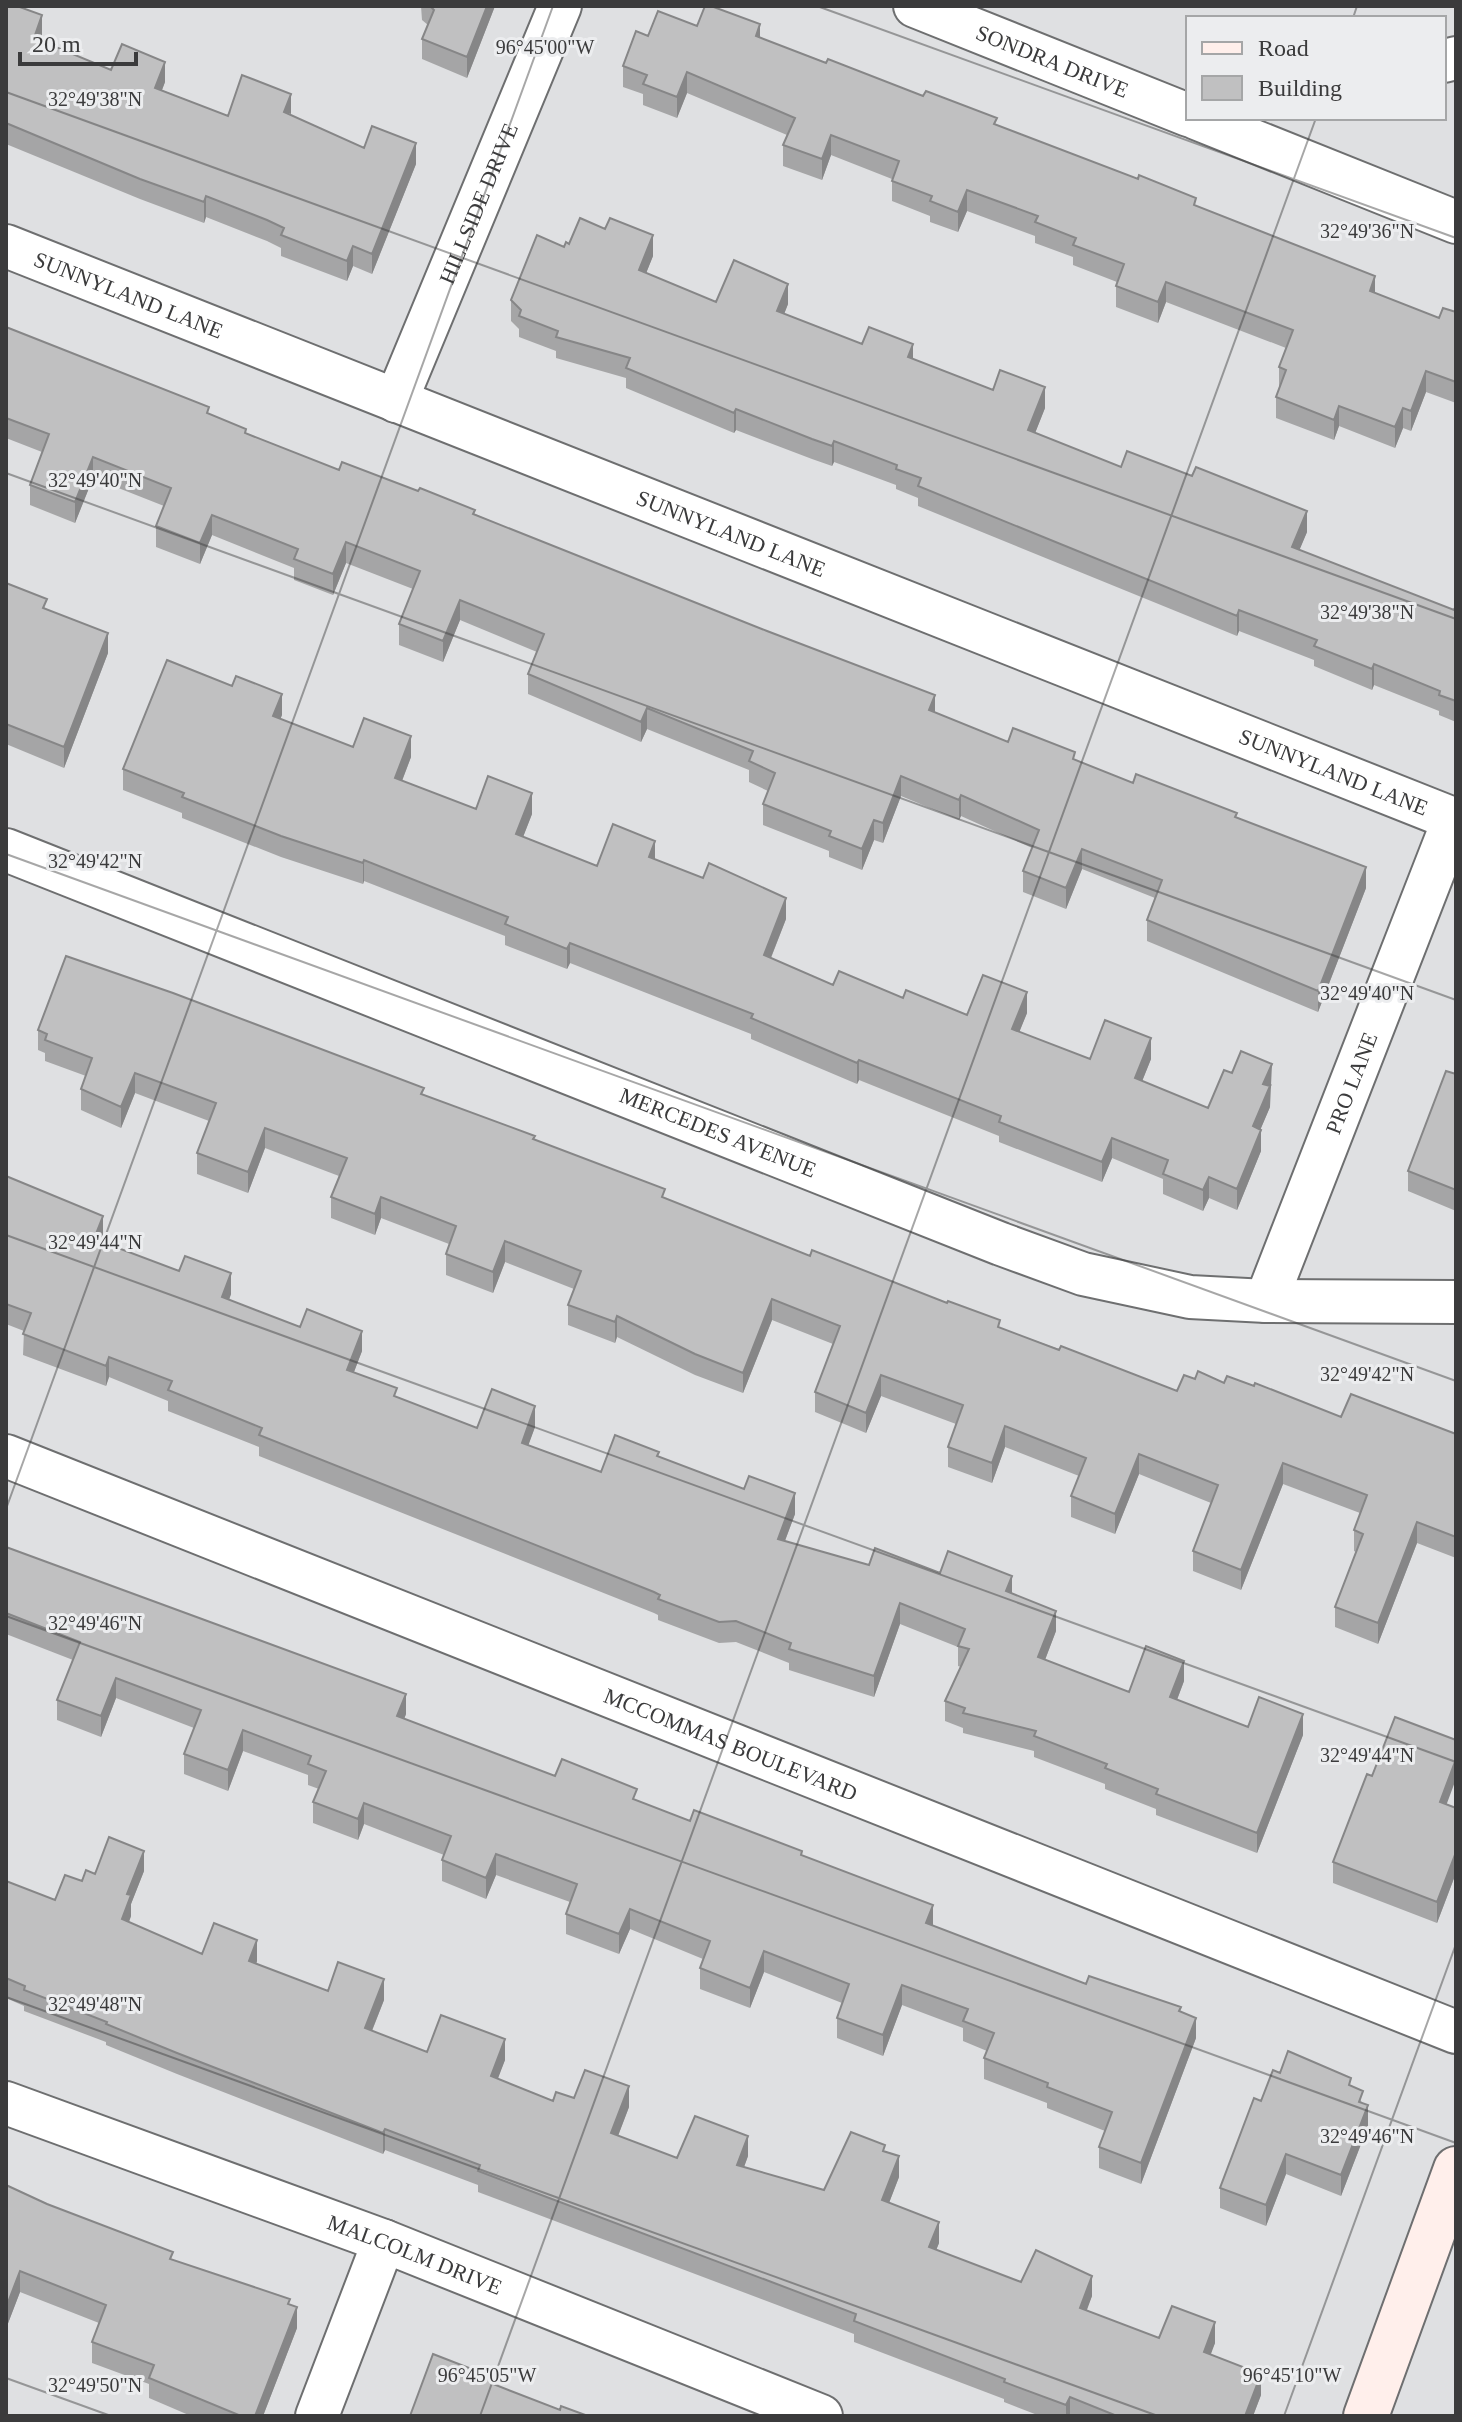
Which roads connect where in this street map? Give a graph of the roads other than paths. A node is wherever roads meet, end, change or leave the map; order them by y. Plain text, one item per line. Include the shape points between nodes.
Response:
1 (560, 6) edge
2 (915, 6) edge
3 (1186, 86) edge
4 (1125, 90) junction
5 (1186, 114) edge
6 (1201, 120) edge
7 (1456, 222) edge
8 (6, 246) edge
9 (396, 401) junction
10 (1455, 820) edge
11 (6, 850) edge
12 (1266, 1301) junction
13 (1456, 1302) edge
14 (6, 1456) edge
15 (1456, 2032) edge
16 (6, 2103) edge
17 (1456, 2169) edge
18 (384, 2241) junction
19 (317, 2416) edge
20 (821, 2416) edge
21 (1366, 2416) edge

1 - 9 street, HILLSIDE DRIVE
2 - 4 street, SONDRA DRIVE
3 - 4 street
4 - 5 street, SONDRA DRIVE
6 - 7 street
8 - 9 street, SUNNYLAND LANE
9 - 10 street, SUNNYLAND LANE
10 - 12 street, PRO LANE
11 - 12 street, MERCEDES AVENUE via 1083,1274 1190,1297
12 - 13 street, MERCEDES AVENUE
14 - 15 street, MCCOMMAS BOULEVARD
16 - 18 street, MALCOLM DRIVE
17 - 21 main road
18 - 19 street
18 - 20 street, MALCOLM DRIVE

